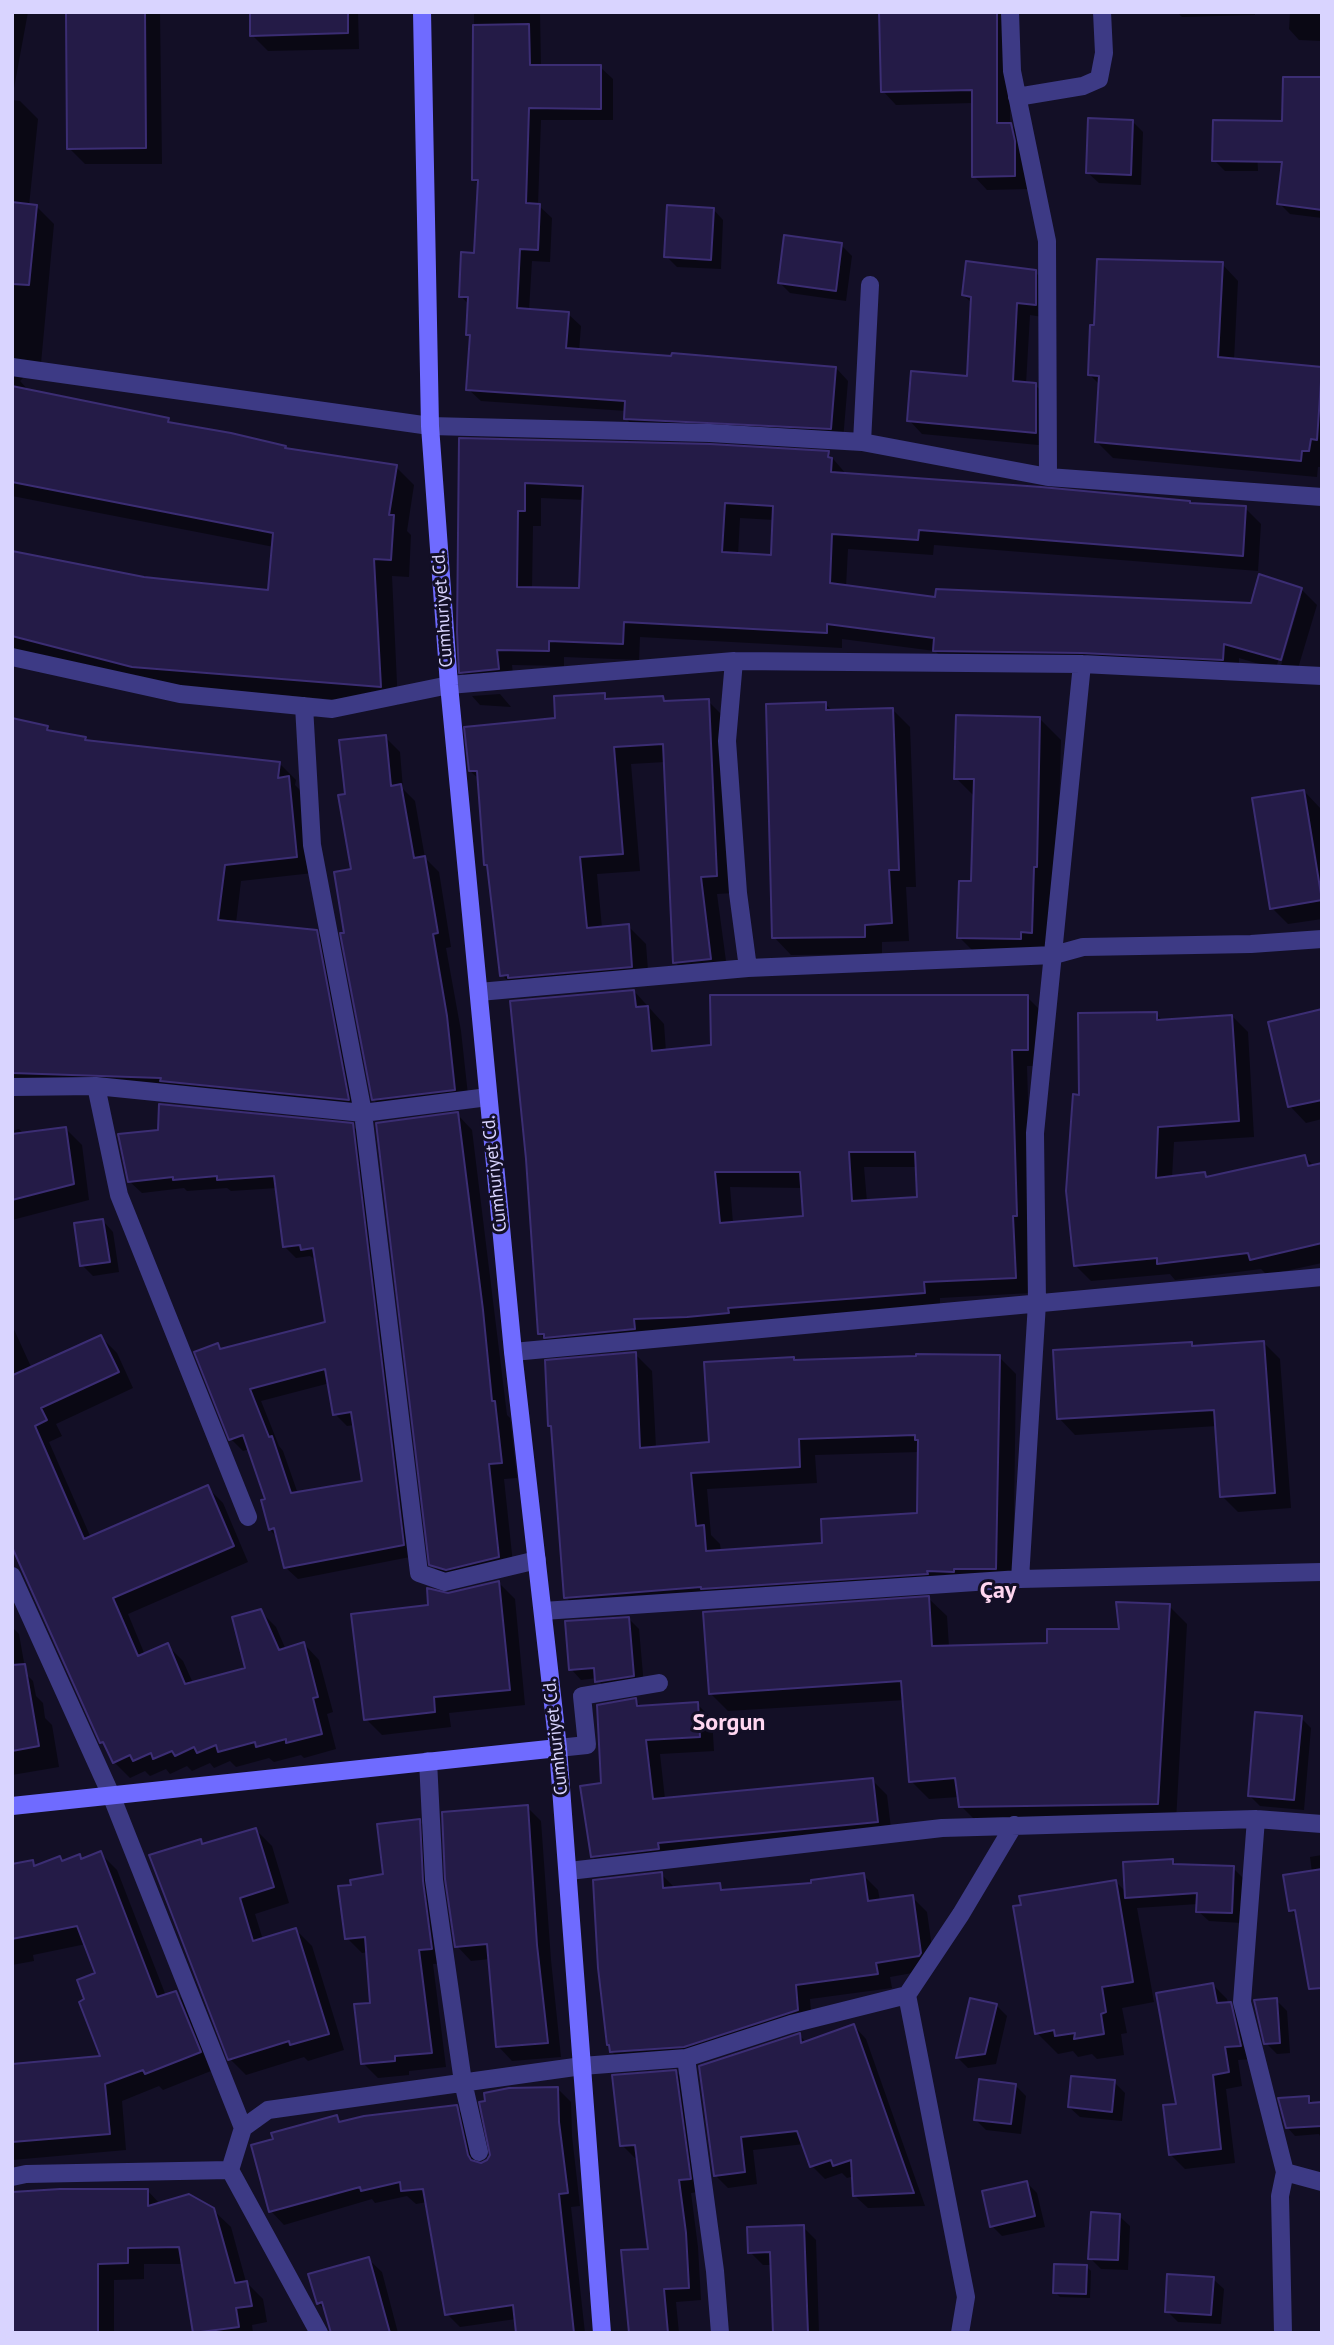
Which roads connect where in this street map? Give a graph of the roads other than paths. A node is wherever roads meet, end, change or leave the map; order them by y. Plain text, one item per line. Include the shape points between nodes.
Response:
1 (422, 12) edge
2 (1010, 12) edge
3 (1102, 12) edge
4 (1017, 97) junction
5 (870, 285) dead end
6 (12, 367) edge
7 (430, 426) junction
8 (862, 442) junction
9 (1048, 477) junction
10 (1322, 497) edge
11 (12, 657) edge
12 (734, 660) junction
13 (1082, 664) junction
14 (1322, 676) edge
15 (449, 685) junction
16 (304, 706) junction
17 (1322, 939) edge
18 (1054, 955) junction
19 (748, 968) junction
20 (479, 992) junction
21 (96, 1086) junction
22 (12, 1087) edge
23 (488, 1097) junction
24 (363, 1113) junction
25 (1322, 1277) edge
26 (1037, 1303) junction
27 (513, 1352) junction
28 (248, 1517) dead end
29 (537, 1560) junction
30 (1322, 1572) edge
31 (12, 1576) edge
32 (1020, 1579) junction
33 (543, 1611) junction
34 (659, 1683) dead end
35 (558, 1748) junction
36 (428, 1761) junction
37 (111, 1795) junction
38 (12, 1807) edge
39 (1256, 1819) junction
40 (1322, 1824) edge
41 (1014, 1825) junction
42 (569, 1871) junction
43 (907, 1995) junction
44 (687, 2058) junction
45 (582, 2066) junction
46 (463, 2082) junction
47 (243, 2129) junction
48 (478, 2152) dead end
49 (230, 2170) junction
50 (1285, 2172) junction
51 (12, 2177) edge
52 (1322, 2182) edge
53 (319, 2333) edge
54 (602, 2333) edge
55 (720, 2333) edge
56 (960, 2333) edge
57 (1283, 2333) edge

1 - 7 main road, Cumhuriyet Cd.
2 - 4 street
3 - 4 street via 1104,53 1099,79
4 - 9 street via 1047,241
5 - 8 street
6 - 7 street
7 - 8 street
7 - 15 main road, Cumhuriyet Cd.
8 - 9 street
9 - 10 street
11 - 16 street via 180,694
12 - 13 street
12 - 15 street
12 - 19 street via 727,741
13 - 14 street
13 - 18 street
15 - 16 street via 332,709
15 - 20 main road, Cumhuriyet Cd.
16 - 24 street via 312,845
17 - 18 street via 1083,947
18 - 19 street
18 - 26 street via 1035,1133
19 - 20 street
20 - 23 main road, Cumhuriyet Cd.
21 - 22 street
21 - 24 street
21 - 28 street via 119,1195
23 - 24 street
23 - 27 main road, Cumhuriyet Cd.
24 - 29 street via 419,1573 445,1582
25 - 26 street
26 - 27 street
26 - 32 street
27 - 29 main road, Cumhuriyet Cd.
29 - 33 main road, Cumhuriyet Cd.
30 - 32 street
31 - 37 street
32 - 33 street
33 - 35 main road, Cumhuriyet Cd.
34 - 35 street via 582,1696 587,1745
35 - 36 main road
35 - 42 main road, Cumhuriyet Cd.
36 - 37 main road
36 - 46 street via 434,1880
37 - 38 main road
37 - 47 street
39 - 40 street
39 - 41 street
39 - 50 street via 1242,2002
41 - 42 street via 942,1828
41 - 43 street
42 - 45 main road, Cumhuriyet Cd.
43 - 44 street via 791,2024
43 - 56 street via 967,2297
44 - 45 street
44 - 55 street
45 - 46 street
45 - 54 main road, Cumhuriyet Cd.
46 - 47 street via 268,2110
46 - 48 street
47 - 49 street
49 - 51 street
49 - 53 street
50 - 52 street
50 - 57 street via 1280,2196

